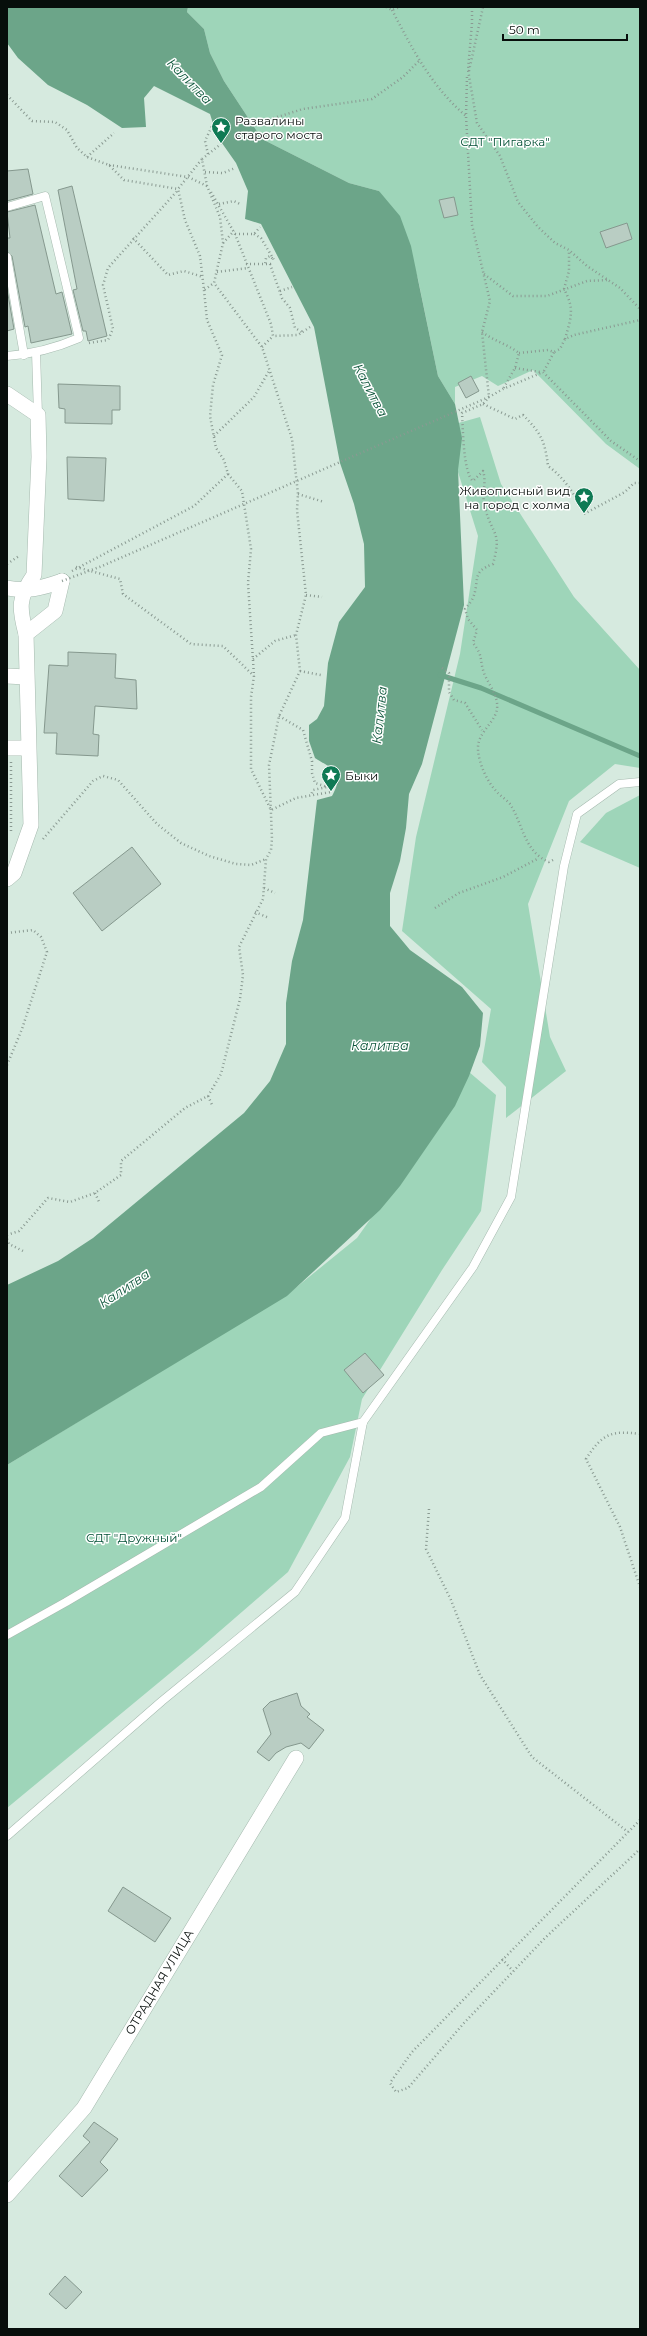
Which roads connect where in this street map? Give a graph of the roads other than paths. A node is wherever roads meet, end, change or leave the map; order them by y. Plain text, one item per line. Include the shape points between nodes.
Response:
1 (7, 207) edge
2 (7, 257) edge
3 (36, 352) junction
4 (24, 355) junction
5 (7, 356) edge
6 (7, 394) edge
7 (38, 415) junction
8 (7, 588) edge
9 (23, 591) junction
10 (26, 634) junction
11 (7, 676) edge
12 (26, 676) junction
13 (16, 748) edge
14 (640, 782) edge
15 (11, 876) edge
16 (363, 1422) junction
17 (7, 1635) edge
18 (296, 1758) dead end
19 (7, 1836) edge
20 (7, 2195) edge

1 - 3 lane via 45,196 79,338 58,347
2 - 4 lane
3 - 4 lane
3 - 7 lane
4 - 5 lane
6 - 7 street
7 - 9 street via 39,457 34,575
8 - 9 street
9 - 10 street via 21,616
9 - 10 street via 40,589 62,581 55,611
10 - 12 street
11 - 12 street
12 - 13 street
13 - 15 street via 31,825
14 - 16 lane via 619,784 577,814 564,866 511,1197 473,1267
16 - 17 lane via 322,1433 261,1486
16 - 19 lane via 345,1518 295,1592 162,1701
18 - 20 street, ОТРАДНАЯ УЛИЦА via 84,2108

